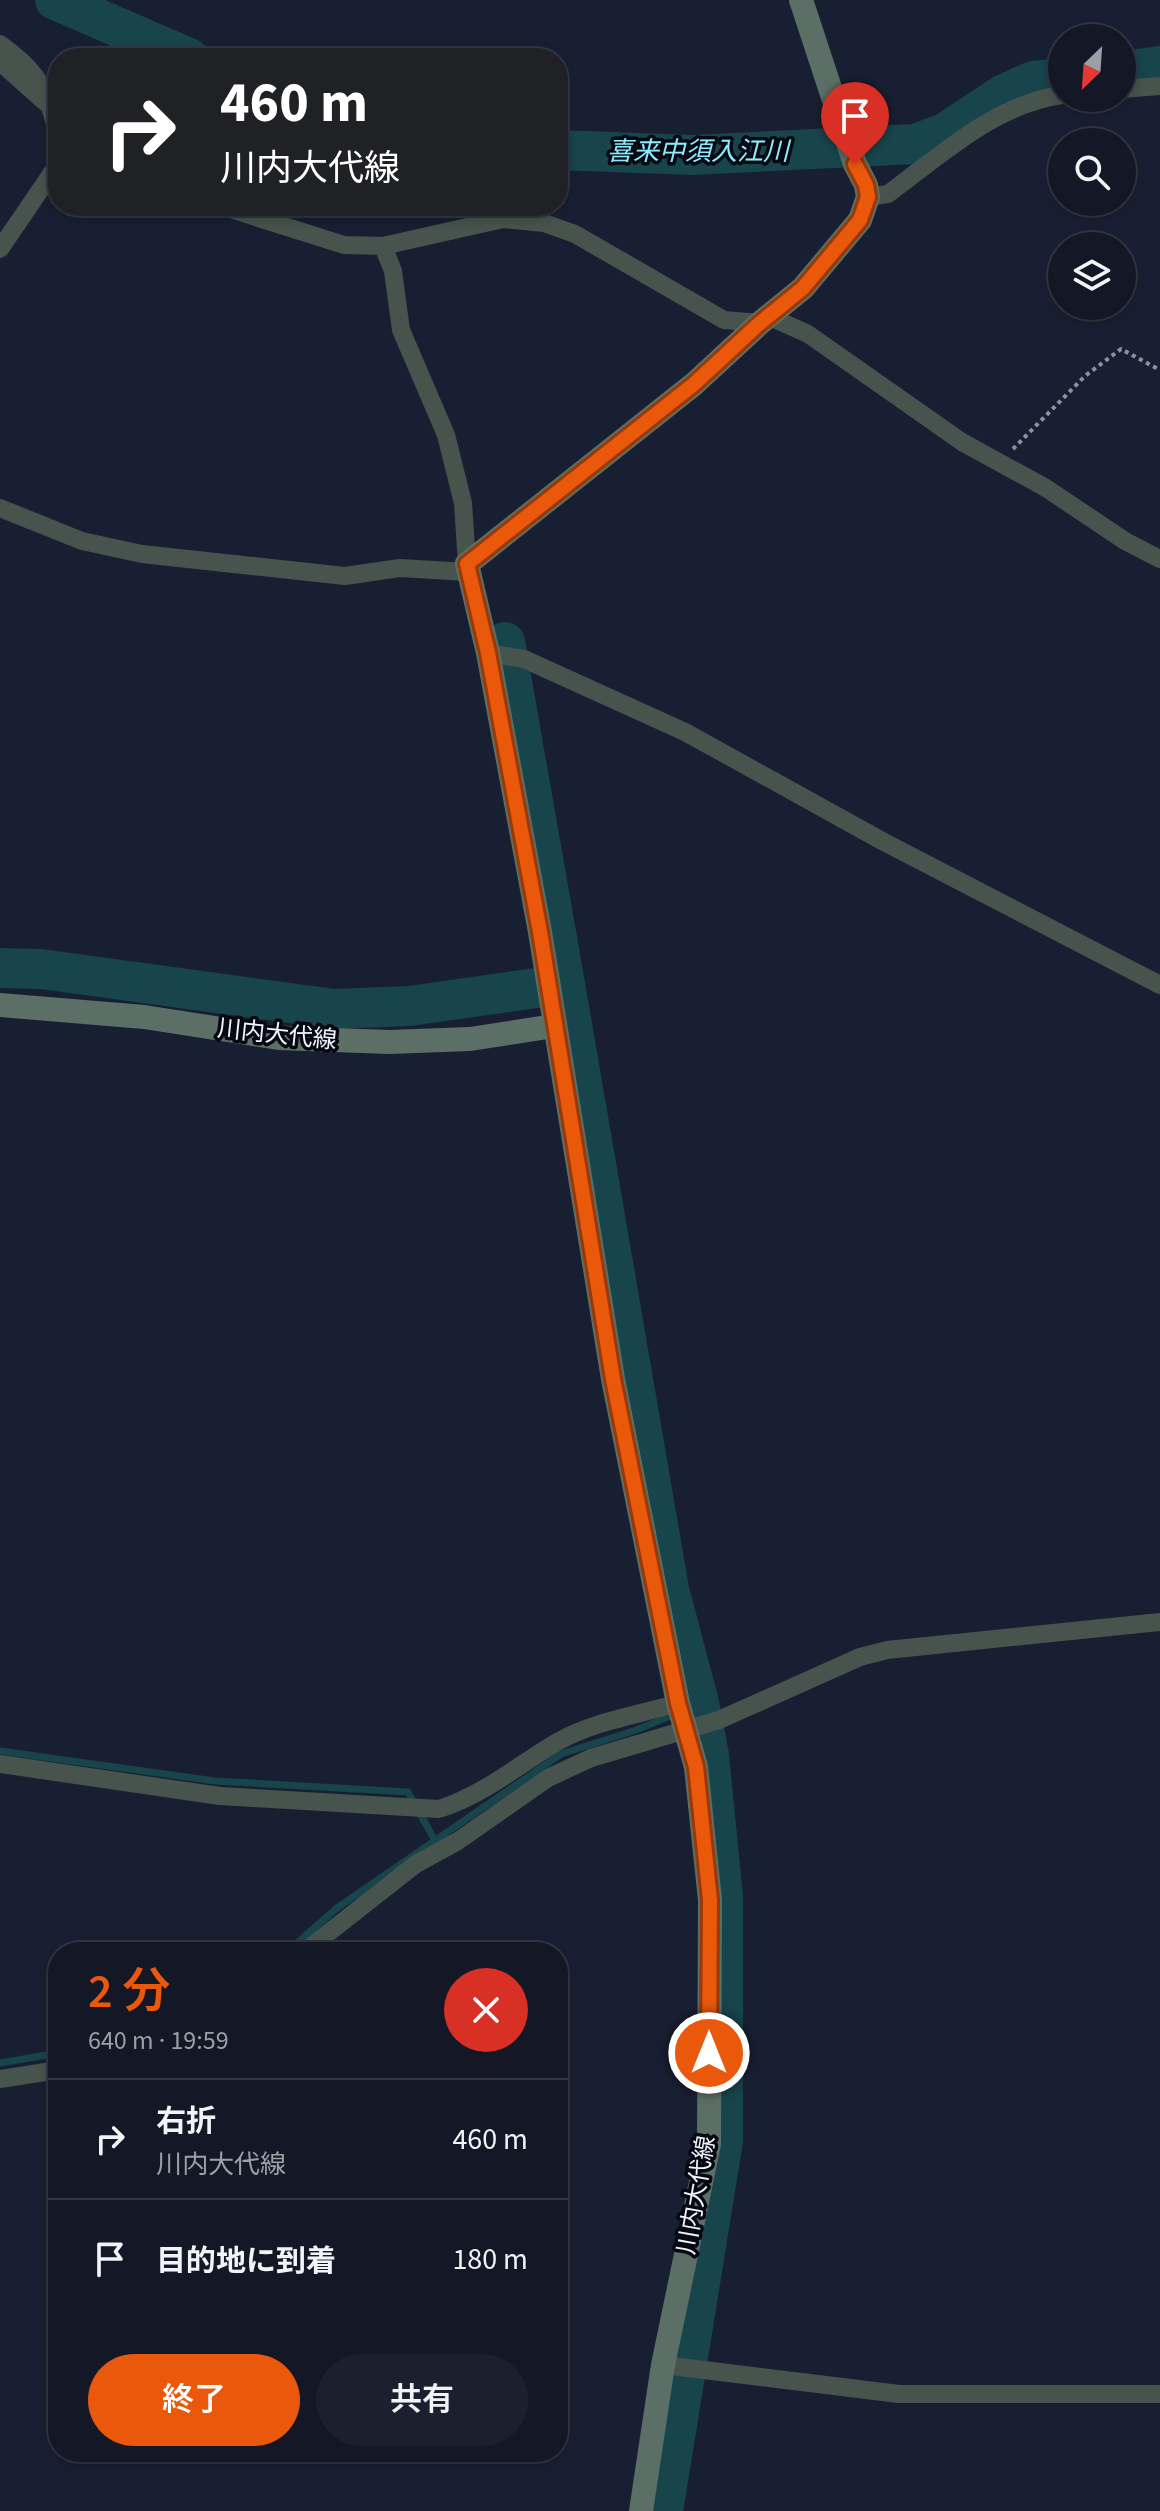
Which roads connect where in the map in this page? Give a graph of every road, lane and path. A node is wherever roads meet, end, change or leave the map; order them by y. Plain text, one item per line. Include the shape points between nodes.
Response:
1 (801, 0) edge
2 (0, 44) edge
3 (0, 62) edge
4 (1160, 86) edge
5 (1136, 88) edge
6 (1048, 97) edge
7 (48, 100) edge
8 (48, 104) edge
9 (48, 179) edge
10 (868, 197) junction
11 (253, 216) edge
12 (383, 246) junction
13 (0, 249) edge
14 (764, 319) junction
15 (1160, 370) edge
16 (1000, 462) junction
17 (0, 508) edge
18 (1160, 559) edge
19 (467, 568) junction
20 (492, 653) junction
21 (1160, 985) edge
22 (0, 1005) edge
23 (554, 1026) junction
24 (1160, 1622) edge
25 (685, 1718) junction
26 (0, 1764) edge
27 (317, 1942) edge
28 (48, 2072) edge
29 (0, 2079) edge
30 (663, 2365) junction
31 (1160, 2394) edge
32 (641, 2511) edge

1 - 10 main road
2 - 7 street via 26,64
3 - 8 street
4 - 5 street
6 - 10 street via 1003,113 888,194
9 - 13 street
10 - 14 main road via 860,220 803,288
11 - 12 street via 344,245
12 - 14 street via 503,219 544,223 575,234 724,320
12 - 19 street via 393,271 401,330 446,435 463,503
14 - 16 street via 808,334 962,442
14 - 19 main road via 694,384
15 - 16 path via 1121,349 1085,376
16 - 18 street
17 - 19 street via 82,541 142,554 345,576 400,568
19 - 20 main road, 川内大代線
20 - 21 street via 524,659 685,732
20 - 23 main road, 川内大代線
22 - 23 main road, 川内大代線 via 144,1017 279,1038 373,1042 470,1039
23 - 25 main road, 川内大代線 via 613,1379
24 - 25 street via 887,1650 719,1720
25 - 26 street via 600,1723 561,1740 465,1801 439,1809 220,1796
25 - 27 street via 548,1778 416,1864
25 - 30 main road, 川内大代線 via 696,1767 710,1900 709,2144
28 - 29 street
30 - 31 street via 899,2394
30 - 32 main road, 川内大代線

